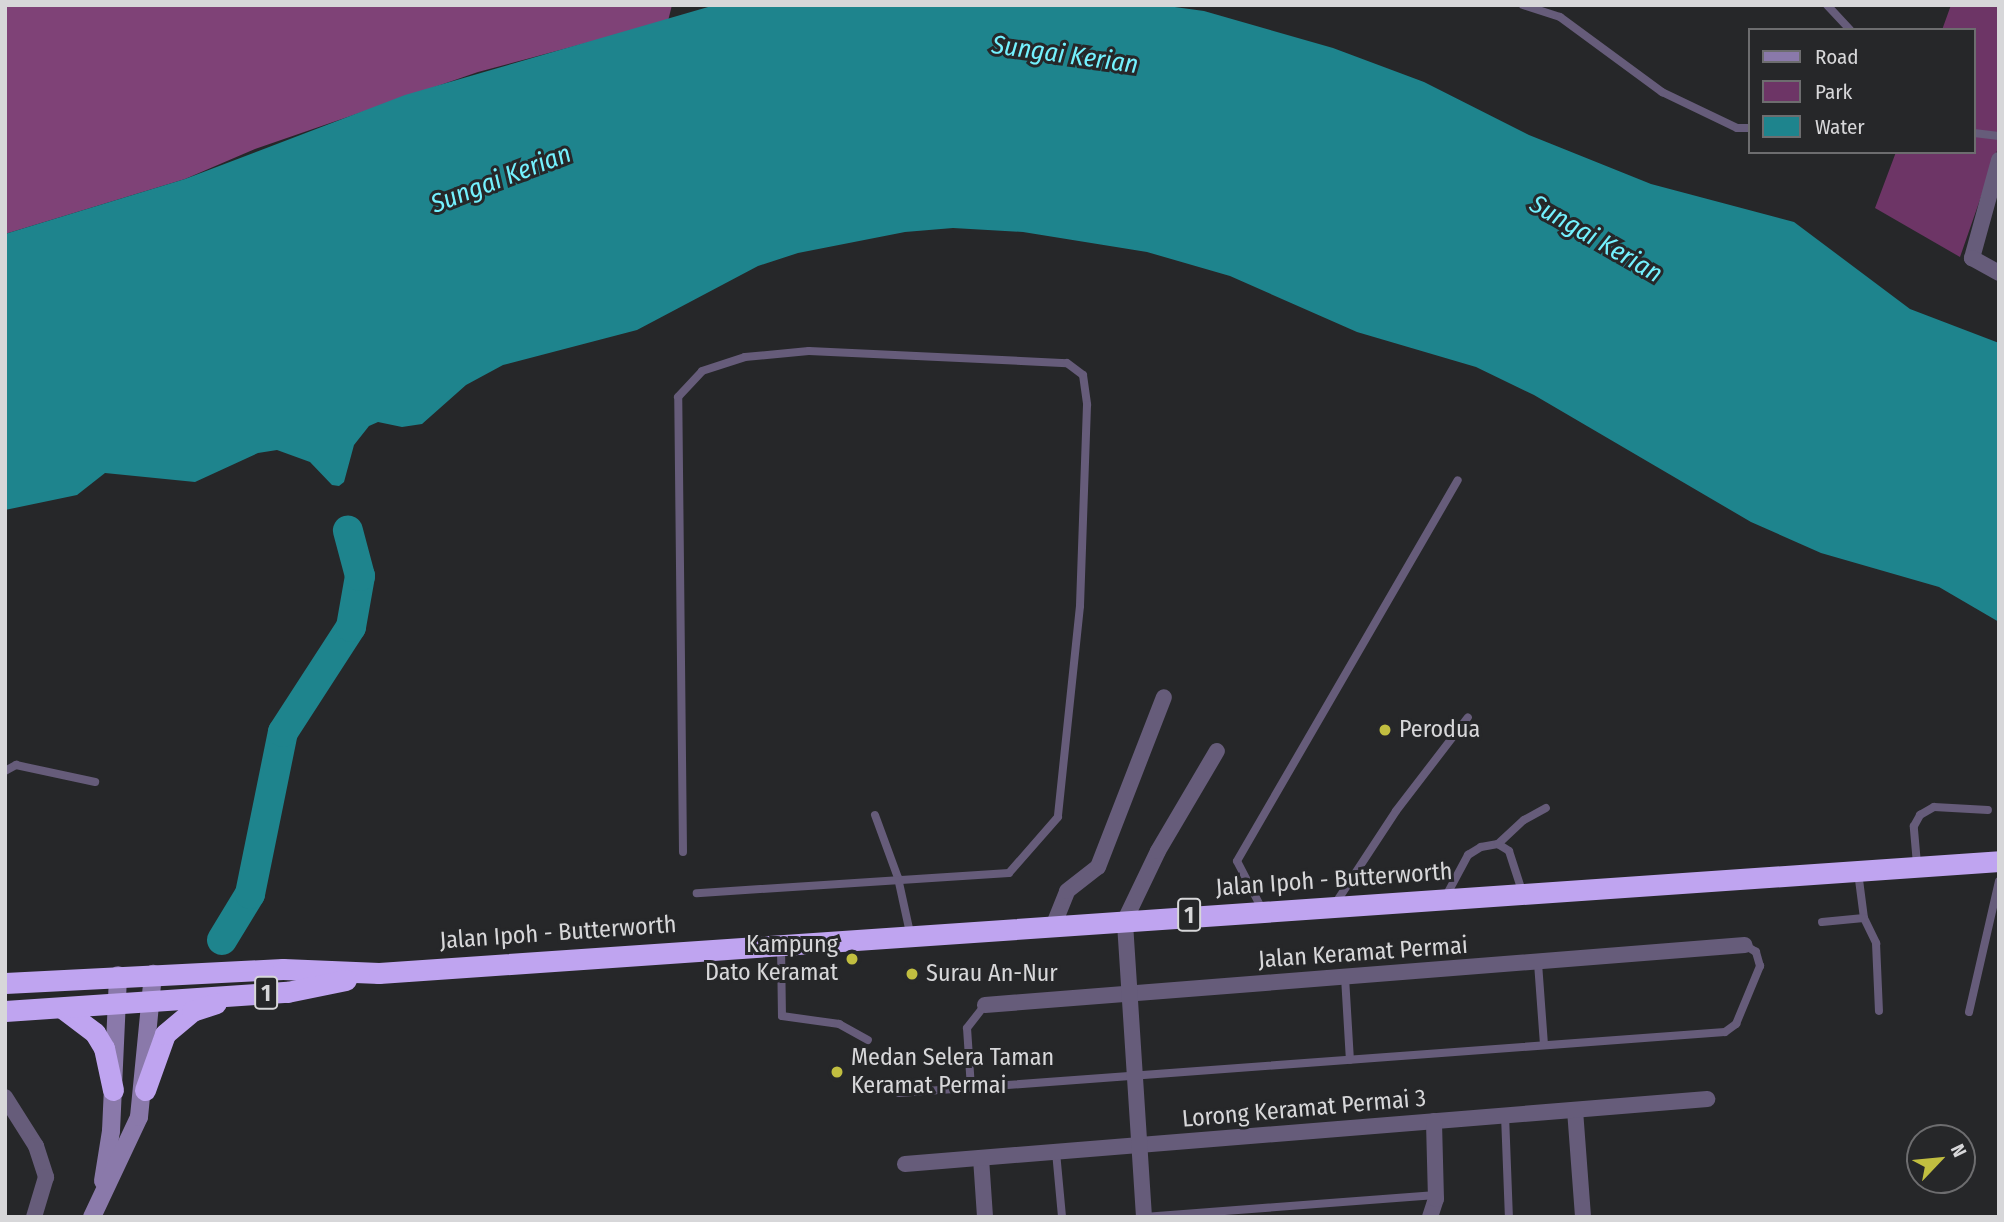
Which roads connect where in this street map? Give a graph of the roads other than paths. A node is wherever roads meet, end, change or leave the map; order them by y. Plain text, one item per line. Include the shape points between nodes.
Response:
1 (1523, 5) edge
2 (1827, 5) edge
3 (1848, 28) edge
4 (1748, 128) edge
5 (1976, 133) edge
6 (1999, 136) edge
7 (1999, 160) edge
8 (1999, 273) edge
9 (1458, 480) dead end
10 (1164, 697) dead end
11 (1468, 717) dead end
12 (1217, 751) dead end
13 (5, 771) edge
14 (95, 782) dead end
15 (1546, 808) dead end
16 (1988, 810) dead end
17 (875, 814) dead end
18 (1499, 844) junction
19 (683, 852) dead end
20 (1999, 861) edge
21 (1917, 867) junction
22 (1857, 872) junction
23 (898, 878) junction
24 (1999, 881) edge
25 (697, 893) dead end
26 (1523, 894) junction
27 (1445, 899) junction
28 (1333, 906) junction
29 (1263, 911) junction
30 (1864, 918) junction
31 (1125, 919) junction
32 (1822, 922) dead end
33 (1054, 924) junction
34 (910, 933) junction
35 (782, 943) junction
36 (1745, 945) joint
37 (1538, 963) junction
38 (379, 973) junction
39 (153, 974) junction
40 (118, 975) junction
41 (1345, 978) junction
42 (5, 983) edge
43 (287, 992) junction
44 (1130, 994) junction
45 (152, 1000) junction
46 (116, 1004) junction
47 (985, 1005) joint
48 (62, 1009) junction
49 (5, 1011) edge
50 (1879, 1011) dead end
51 (1969, 1012) dead end
52 (868, 1041) dead end
53 (1544, 1045) junction
54 (1350, 1060) junction
55 (1135, 1076) junction
56 (971, 1088) junction
57 (114, 1090) junction
58 (145, 1090) junction
59 (899, 1093) dead end
60 (5, 1097) edge
61 (1707, 1099) dead end
62 (1575, 1110) junction
63 (1505, 1115) junction
64 (1434, 1121) junction
65 (1139, 1145) junction
66 (1056, 1152) junction
67 (981, 1158) junction
68 (905, 1164) dead end
69 (101, 1194) junction
70 (1436, 1195) junction
71 (34, 1217) edge
72 (92, 1217) edge
73 (985, 1217) edge
74 (1062, 1217) edge
75 (1144, 1217) edge
76 (1430, 1217) edge
77 (1509, 1217) edge
78 (1583, 1217) edge

1 - 4 lane via 1560,17 1662,92 1738,128
2 - 3 lane
5 - 6 lane
7 - 8 street via 1972,258
9 - 29 lane via 1237,861
10 - 33 street via 1098,867 1067,891
11 - 28 lane via 1396,811
12 - 31 street via 1152,861
13 - 14 lane via 16,765
15 - 18 lane via 1524,820
16 - 21 lane via 1934,807 1920,815 1914,826
17 - 23 lane
18 - 26 lane via 1510,852
18 - 27 lane via 1481,846 1468,855
19 - 23 lane via 678,397 702,371 745,357 809,351 1067,363 1083,375 1086,471 1080,606 1058,817 1009,873
20 - 21 highway, Jalan Ipoh - Butterworth / 1
21 - 22 highway, Jalan Ipoh - Butterworth / 1
22 - 26 highway, Jalan Ipoh - Butterworth / 1
22 - 30 lane
23 - 25 lane
23 - 34 lane
24 - 51 lane
26 - 27 highway, Jalan Ipoh - Butterworth / 1
27 - 28 highway, Jalan Ipoh - Butterworth / 1
28 - 29 highway, Jalan Ipoh - Butterworth / 1
29 - 31 highway, Jalan Ipoh - Butterworth / 1
30 - 32 lane
30 - 50 lane via 1876,943
31 - 33 highway, Jalan Ipoh - Butterworth / 1
31 - 44 street
33 - 34 highway, Jalan Ipoh - Butterworth / 1
34 - 35 highway, Jalan Ipoh - Butterworth / 1
35 - 38 highway, Jalan Ipoh - Butterworth / 1
35 - 52 lane via 782,1016 839,1024
36 - 37 street, Jalan Keramat Permai
36 - 53 lane via 1756,952 1760,966 1735,1024 1725,1032
37 - 41 street, Jalan Keramat Permai
37 - 53 lane
38 - 39 highway, Jalan Ipoh - Butterworth / 1 via 283,969
38 - 43 highway, Jalan Ipoh - Butterworth / 1
39 - 40 highway, Jalan Ipoh - Butterworth / 1
39 - 45 street
40 - 42 highway, Jalan Ipoh - Butterworth / 1
40 - 46 street
41 - 44 street, Jalan Keramat Permai
41 - 54 lane
43 - 45 highway, Jalan Ipoh - Butterworth / 1
43 - 58 highway via 192,1011 165,1034
44 - 47 street, Jalan Keramat Permai
44 - 55 street
45 - 46 highway, Jalan Ipoh - Butterworth / 1
45 - 58 street
46 - 48 highway, Jalan Ipoh - Butterworth / 1
46 - 57 street
47 - 56 lane via 967,1028
48 - 49 highway, Jalan Ipoh - Butterworth / 1
48 - 57 highway via 95,1032 104,1048
53 - 54 lane
54 - 55 lane
55 - 56 lane
55 - 65 street
56 - 59 lane
57 - 69 street
58 - 69 street via 128,1143
60 - 71 street via 36,1146 46,1177
61 - 62 street, Lorong Keramat Permai 3
62 - 63 street, Lorong Keramat Permai 3
62 - 78 street
63 - 64 street, Lorong Keramat Permai 3
63 - 77 lane
64 - 65 street, Lorong Keramat Permai 3
64 - 70 street
65 - 66 street, Lorong Keramat Permai 3
65 - 75 street
66 - 67 street, Lorong Keramat Permai 3
66 - 74 lane
67 - 68 street, Lorong Keramat Permai 3
67 - 73 street
69 - 72 street
70 - 75 lane
70 - 76 street

